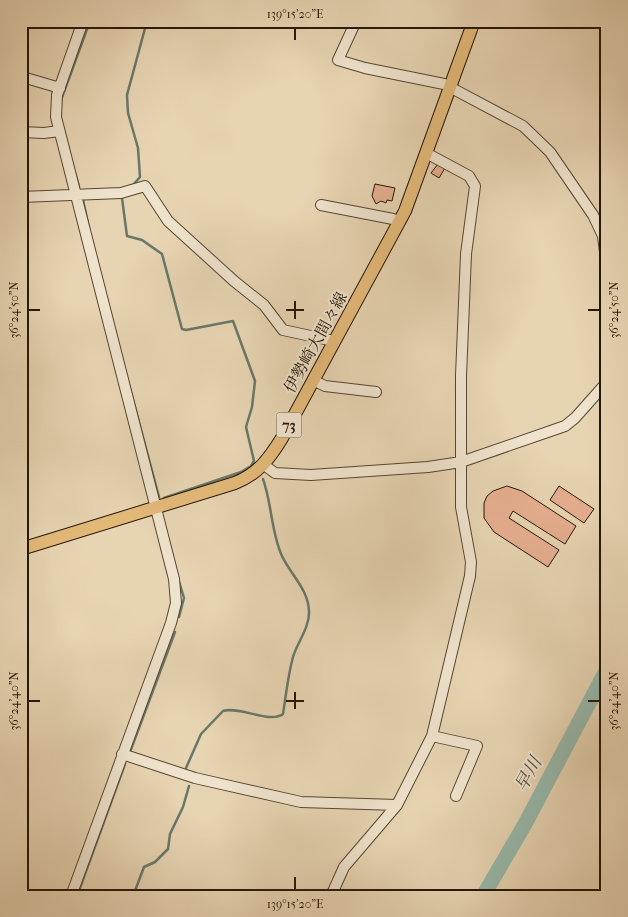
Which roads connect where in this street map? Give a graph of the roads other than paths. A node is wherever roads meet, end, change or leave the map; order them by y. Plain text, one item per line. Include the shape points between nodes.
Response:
1 (82, 21) edge
2 (356, 21) edge
3 (474, 21) edge
4 (21, 85) edge
5 (452, 87) junction
6 (60, 88) junction
7 (59, 131) junction
8 (21, 132) edge
9 (428, 154) junction
10 (75, 194) junction
11 (21, 197) edge
12 (321, 205) dead end
13 (399, 222) junction
14 (603, 223) edge
15 (607, 268) edge
16 (334, 341) junction
17 (313, 380) junction
18 (607, 382) edge
19 (376, 392) dead end
20 (461, 462) junction
21 (264, 465) junction
22 (154, 508) junction
23 (21, 549) edge
24 (432, 736) junction
25 (122, 754) junction
26 (456, 796) dead end
27 (397, 805) junction
28 (71, 896) edge
29 (331, 896) edge

1 - 6 street
2 - 5 street via 338,60
3 - 5 main road, 伊勢崎大間々線 / 73
4 - 6 street via 26,78
5 - 9 main road, 伊勢崎大間々線 / 73
5 - 14 street via 523,126 539,139
6 - 7 street via 55,106
7 - 8 street via 44,134
7 - 10 street
9 - 13 main road, 伊勢崎大間々線 / 73
9 - 20 street via 469,176 476,186 466,254
10 - 11 street
10 - 16 street via 121,193 145,186 168,221 264,305 283,330
10 - 22 street
12 - 13 street via 393,218
13 - 16 main road, 伊勢崎大間々線 / 73
14 - 15 street
16 - 17 main road, 伊勢崎大間々線 / 73
17 - 19 street via 325,386
17 - 21 main road, 伊勢崎大間々線 / 73
18 - 20 street via 565,426
20 - 21 street via 328,475 275,473
20 - 24 street via 462,519 471,570
21 - 22 main road, 伊勢崎大間々線 / 73 via 243,480
22 - 23 main road, 伊勢崎大間々線 / 73
22 - 25 street via 174,578 176,603 172,622
24 - 26 street via 477,746
24 - 27 street
25 - 27 street via 195,778 301,802
25 - 28 street
27 - 29 street via 344,867

